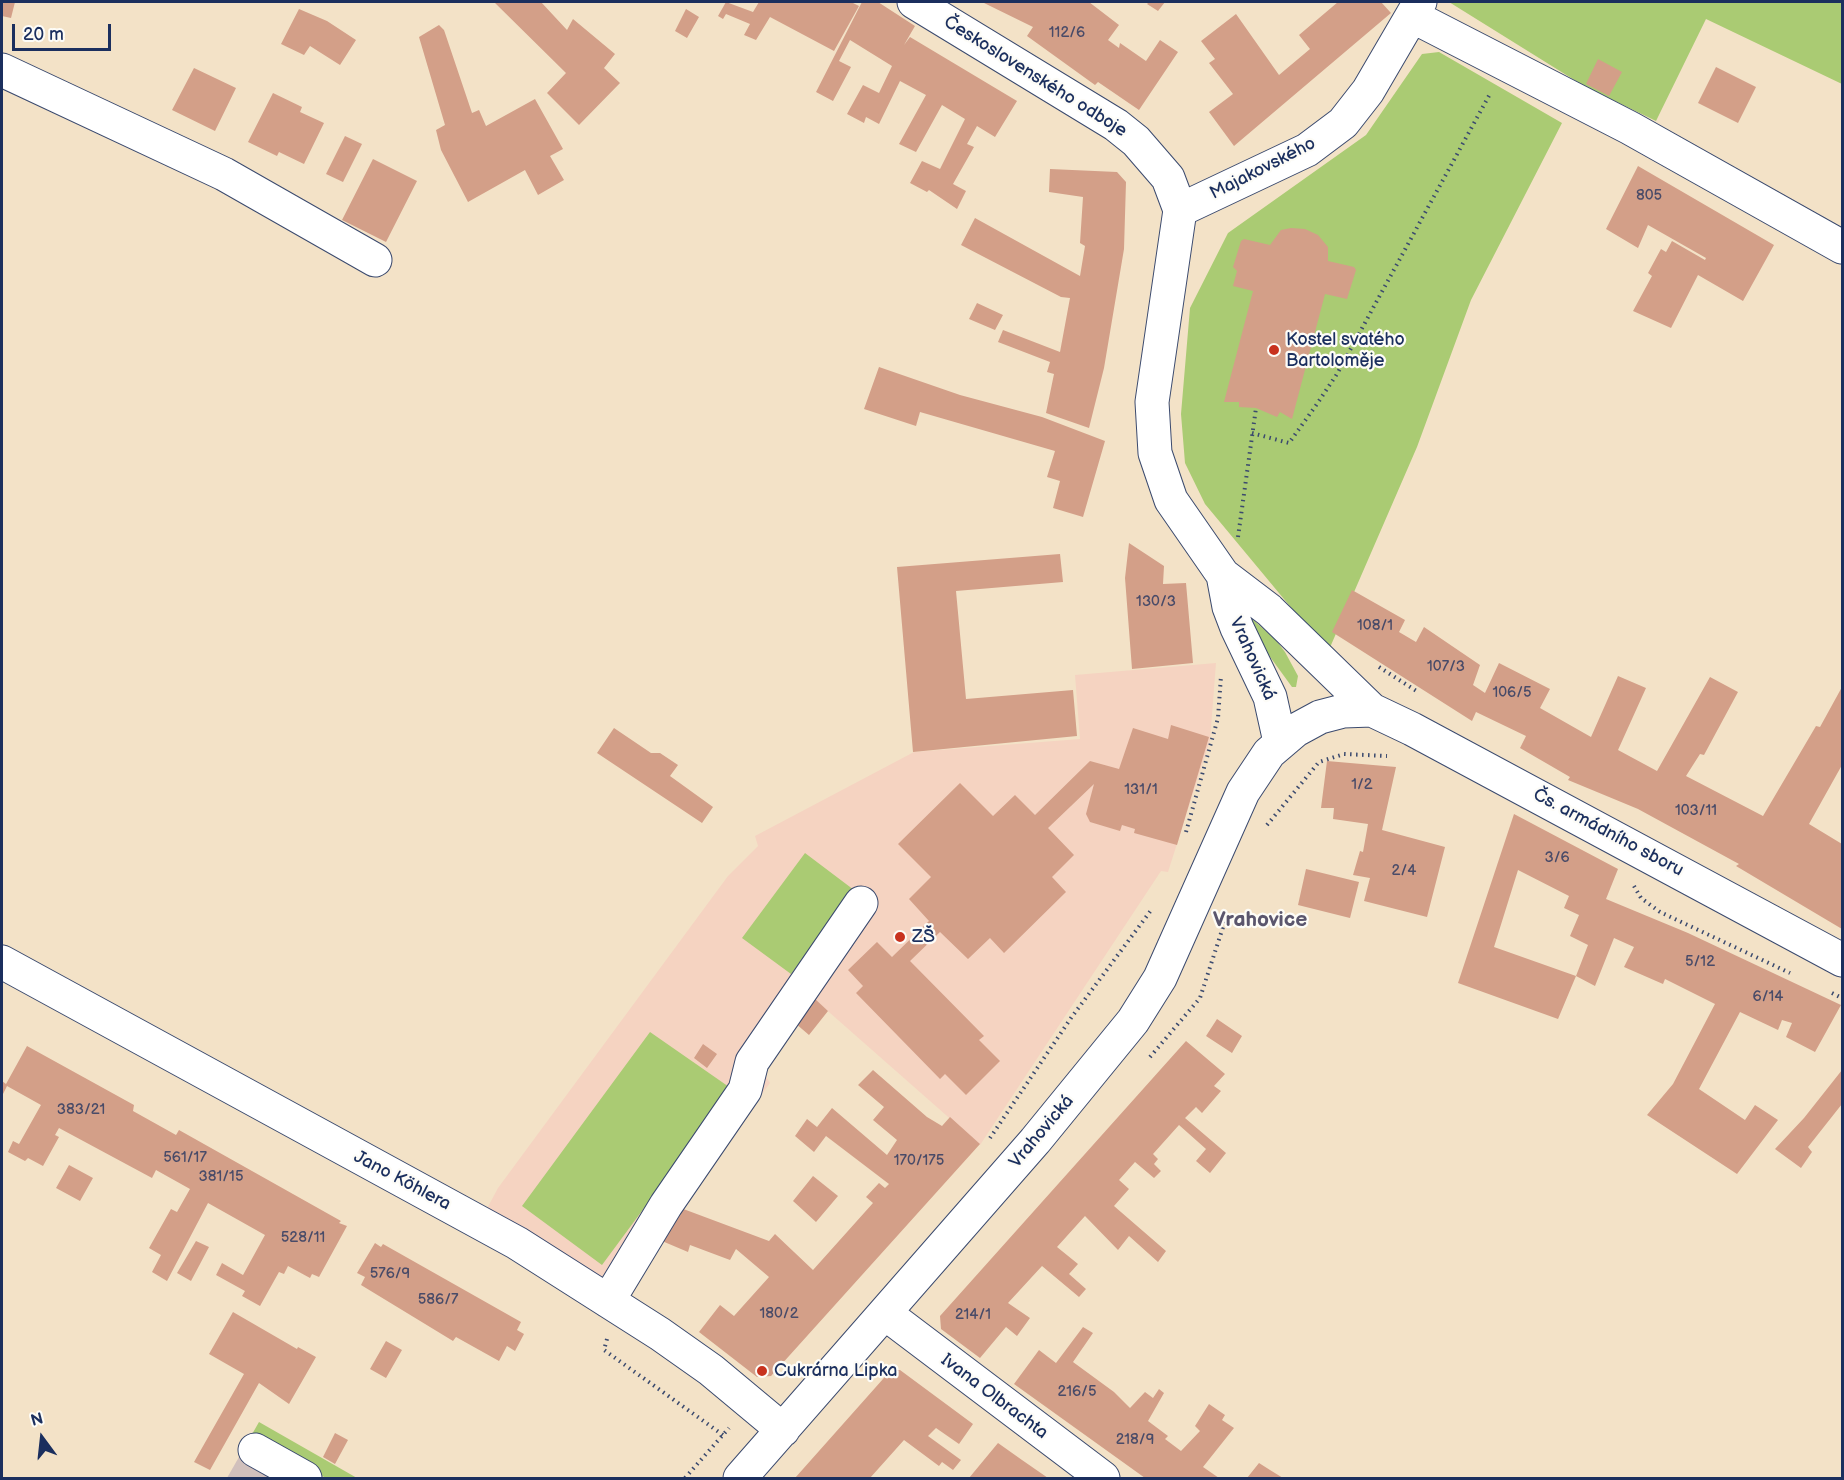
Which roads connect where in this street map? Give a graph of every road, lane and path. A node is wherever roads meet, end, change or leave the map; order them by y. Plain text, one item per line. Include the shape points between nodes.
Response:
1 (914, 2) edge
2 (1416, 9) edge
3 (1506, 64) junction
4 (2, 70) edge
5 (1180, 210) junction
6 (1842, 248) edge
7 (375, 260) dead end
8 (1256, 408) dead end
9 (1252, 433) junction
10 (1237, 540) dead end
11 (1223, 575) junction
12 (1372, 710) junction
13 (1280, 742) junction
14 (861, 903) dead end
15 (1842, 960) edge
16 (2, 962) edge
17 (608, 1301) junction
18 (886, 1314) junction
19 (752, 1402) junction
20 (783, 1430) junction
21 (255, 1450) dead end
22 (305, 1479) edge
23 (685, 1479) edge
24 (740, 1479) edge
25 (1103, 1479) edge

1 - 5 street, Československého odboje via 1116,125 1168,177
2 - 3 street
2 - 5 street, Majakovského via 1368,90 1327,137 1266,171
3 - 6 street via 1630,128
3 - 9 path via 1317,404 1289,443
4 - 7 street via 224,174
5 - 11 street, Československého odboje via 1152,402 1152,429 1161,475 1171,500
8 - 9 path
9 - 10 path
11 - 12 street, Československého odboje via 1269,610
11 - 13 street, Vrahovická via 1237,628 1270,697
12 - 13 street, Vrahovická via 1320,717
12 - 15 street, Čs. armádního sboru
13 - 18 street, Vrahovická via 1257,768 1243,792 1160,978 1133,1021
14 - 17 street via 752,1062 745,1090 666,1205
16 - 17 street, Jano Köhlera via 517,1244
17 - 19 street, Jano Köhlera
18 - 20 street, Vrahovická
18 - 25 street, Ivana Olbrachta
19 - 20 street, Jano Köhlera
19 - 23 path
20 - 24 street, Vrahovická
21 - 22 street

